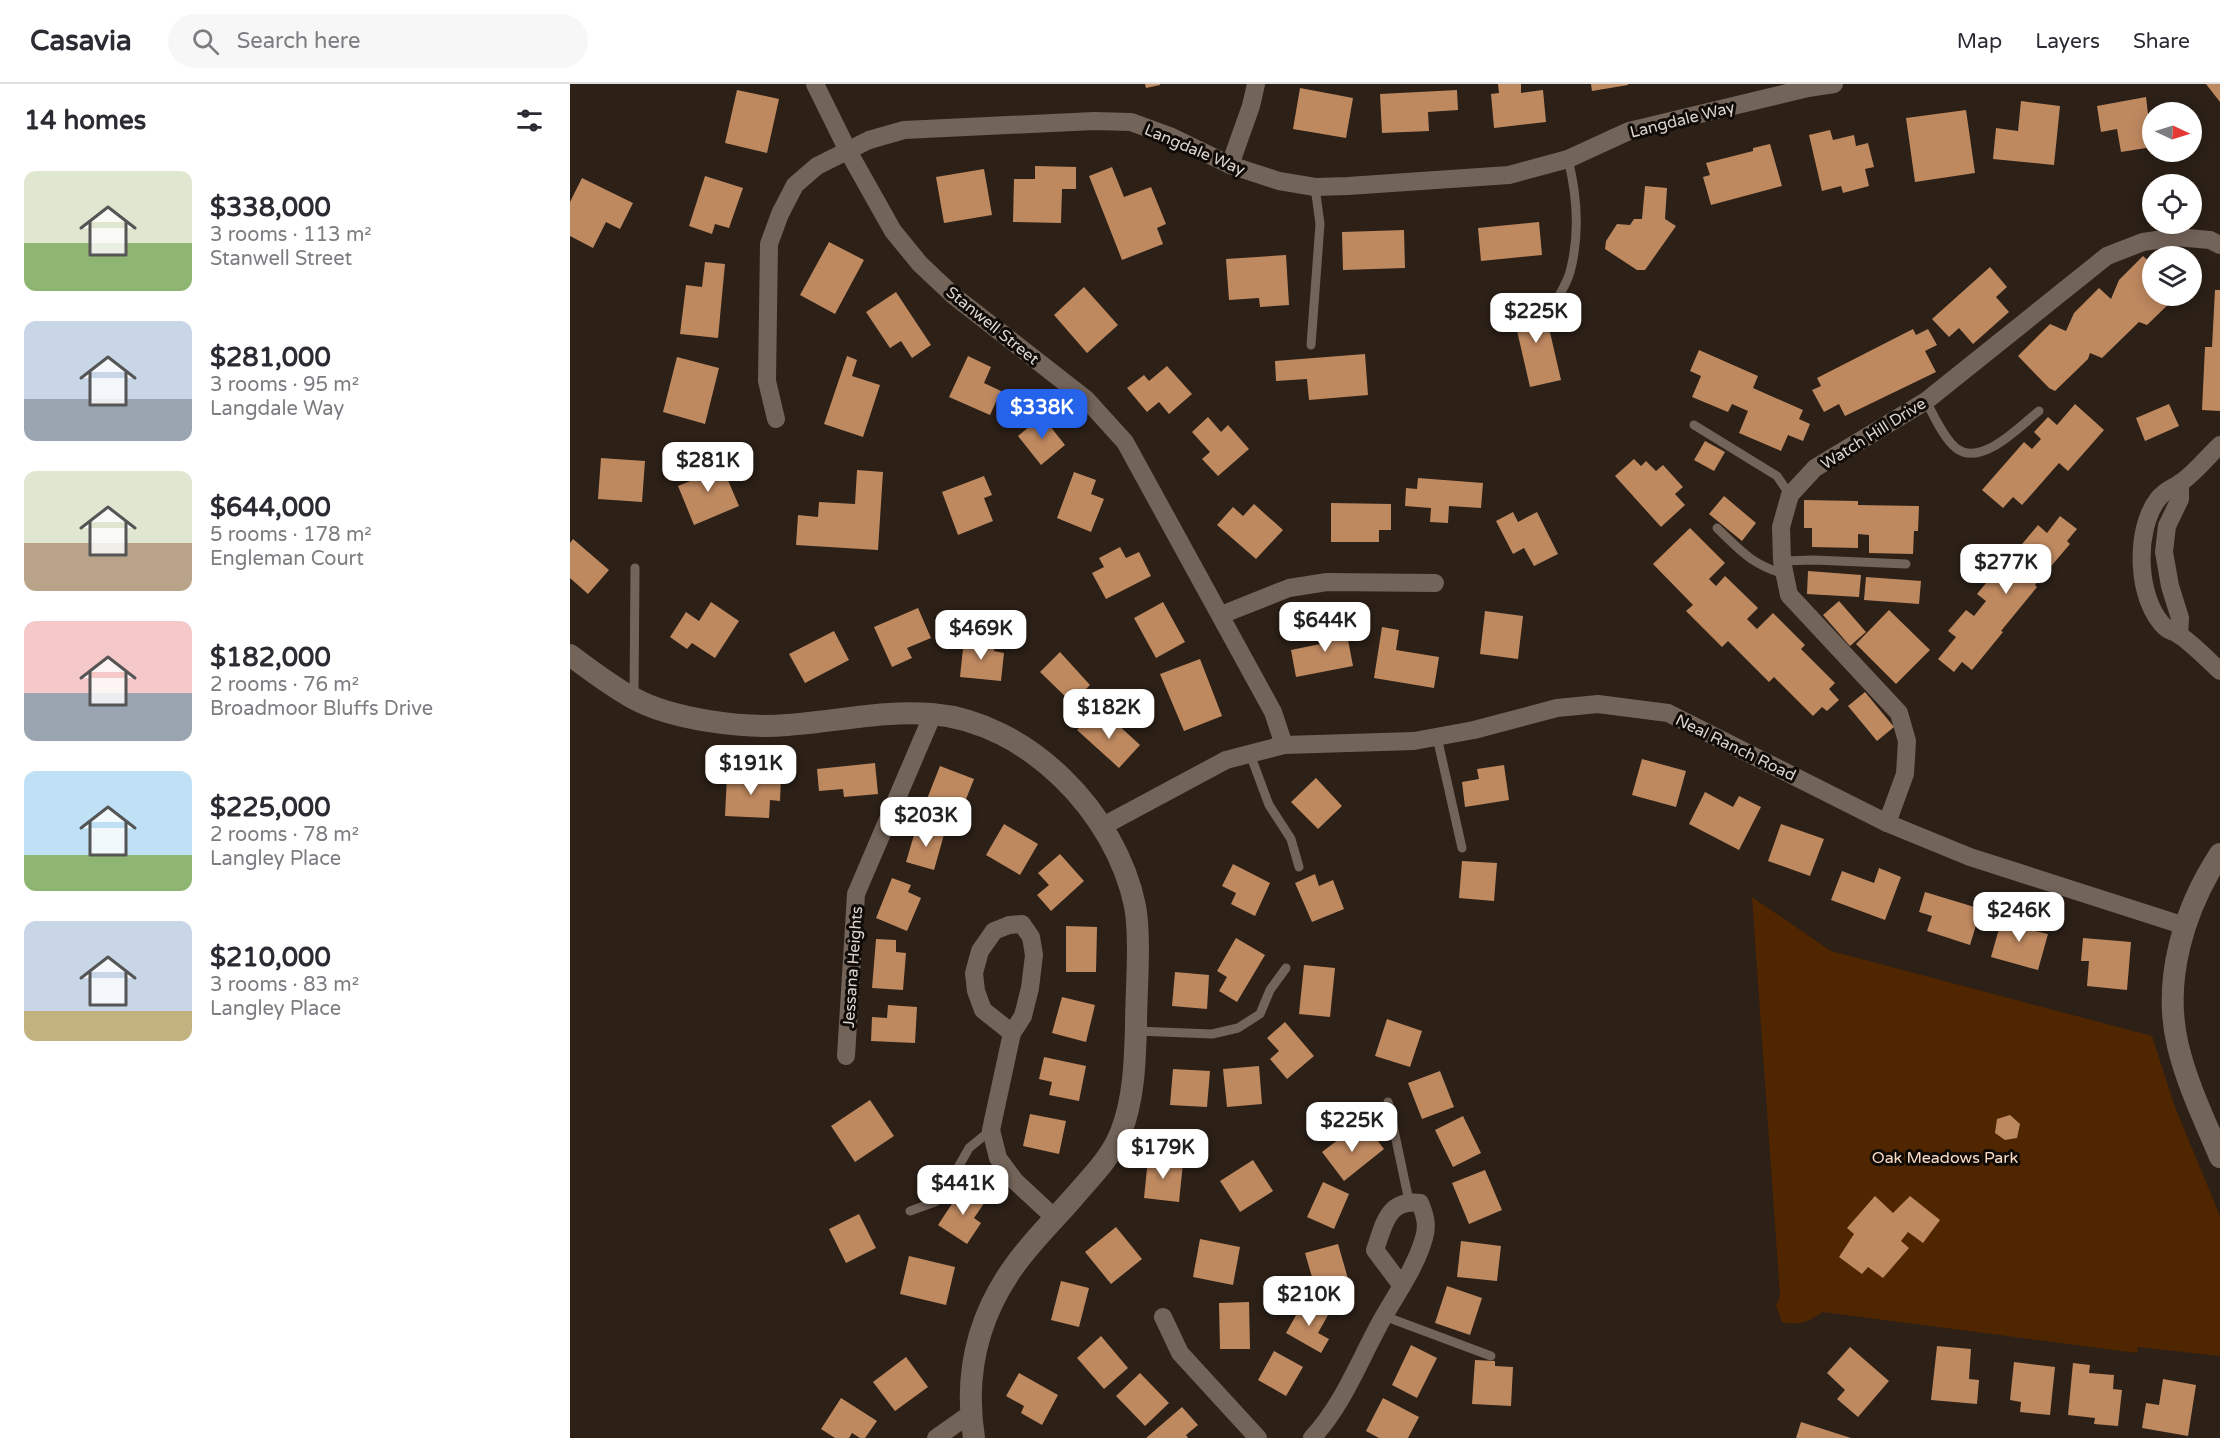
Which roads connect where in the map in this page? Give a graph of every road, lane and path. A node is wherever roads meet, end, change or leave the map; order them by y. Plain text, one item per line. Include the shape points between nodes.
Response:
1 (815, 84) edge
2 (1256, 84) edge
3 (1834, 84) edge
4 (1808, 86) edge
5 (848, 151) junction
6 (1568, 159) junction
7 (1230, 165) junction
8 (1315, 187) junction
9 (2220, 245) edge
10 (1554, 306) dead end
11 (1311, 345) dead end
12 (1926, 401) junction
13 (2039, 411) dead end
14 (776, 419) dead end
15 (1694, 425) dead end
16 (2220, 445) edge
17 (1790, 495) junction
18 (1717, 528) dead end
19 (1906, 564) dead end
20 (1783, 567) junction
21 (635, 568) dead end
22 (1435, 583) dead end
23 (1221, 615) junction
24 (570, 655) edge
25 (2220, 671) edge
26 (634, 699) junction
27 (933, 714) junction
28 (1437, 737) junction
29 (1284, 745) junction
30 (1250, 754) junction
31 (1887, 823) junction
32 (1103, 826) junction
33 (1462, 848) dead end
34 (2220, 854) edge
35 (1299, 867) dead end
36 (2185, 926) junction
37 (1286, 968) dead end
38 (1136, 1031) junction
39 (1012, 1033) junction
40 (846, 1056) dead end
41 (1388, 1102) dead end
42 (991, 1130) junction
43 (2220, 1157) edge
44 (1409, 1202) junction
45 (910, 1211) dead end
46 (1056, 1219) junction
47 (1402, 1286) junction
48 (1384, 1316) junction
49 (1163, 1317) dead end
50 (1491, 1356) dead end
51 (970, 1414) junction
52 (936, 1438) edge
53 (974, 1438) edge
54 (1258, 1438) edge
55 (1312, 1438) edge

1 - 5 street, Stanwell Street
2 - 7 street
3 - 4 street, Langdale Way
4 - 6 street, Langdale Way via 1629,131
5 - 7 street, Langdale Way via 904,130 1094,121 1131,123 1172,137
5 - 14 street, Langdale Way via 818,166 795,185 769,244 767,381
5 - 23 street, Stanwell Street via 893,231 920,264 954,296 1086,399 1125,442
6 - 8 street, Langdale Way via 1509,176
6 - 10 lane via 1575,187 1576,238 1570,273
7 - 8 street, Langdale Way via 1279,181
8 - 11 lane via 1320,224
9 - 12 street, Watch Hill Drive via 2210,240 2176,237 2144,242 2107,256
12 - 13 lane via 1956,449 1967,453 1980,453 1996,446
12 - 17 street, Watch Hill Drive via 1815,468
15 - 17 lane via 1777,476
16 - 25 street via 2180,483 2168,488 2150,510 2145,521 2142,556 2146,589 2166,629 2179,635
17 - 20 street, Watch Hill Drive via 1781,527
18 - 20 lane via 1763,567
19 - 20 lane via 1814,560
20 - 31 street, Watch Hill Drive via 1789,596 1899,713 1907,741 1905,774
21 - 26 lane
22 - 23 street via 1327,582 1289,588
23 - 29 street, Stanwell Street via 1273,712
24 - 26 street
26 - 27 street via 676,714 730,724 783,726 861,716
27 - 32 street via 969,722 1034,754 1065,779
27 - 40 street, Jessana Heights via 856,894
28 - 29 street, Neal Ranch Road
28 - 31 street, Neal Ranch Road via 1557,708 1598,704 1668,713
28 - 33 lane
29 - 30 street, Neal Ranch Road
30 - 32 street, Neal Ranch Road via 1226,760
30 - 35 lane via 1269,805 1291,839
31 - 36 street, Neal Ranch Road via 1970,857
32 - 38 street via 1126,872 1135,908
34 - 36 street via 2204,879
36 - 43 street via 2174,966 2178,1046
37 - 38 lane via 1270,990 1260,1014 1238,1029 1212,1034
38 - 46 street via 1131,1096 1121,1133 1107,1159
39 - 39 street via 1023,1016 1034,955 1031,938 1022,924 994,931 980,951 974,973 983,1010
39 - 42 street
41 - 44 lane
42 - 45 lane via 969,1148 935,1202
42 - 46 street via 998,1158 1015,1181
44 - 47 street via 1420,1203 1426,1216 1425,1236
44 - 47 street via 1399,1204 1387,1217 1375,1250
46 - 51 street via 1016,1263 982,1326 972,1362
47 - 48 street
48 - 50 lane
48 - 55 street via 1327,1421
49 - 54 street via 1180,1353
51 - 52 street
51 - 53 street

